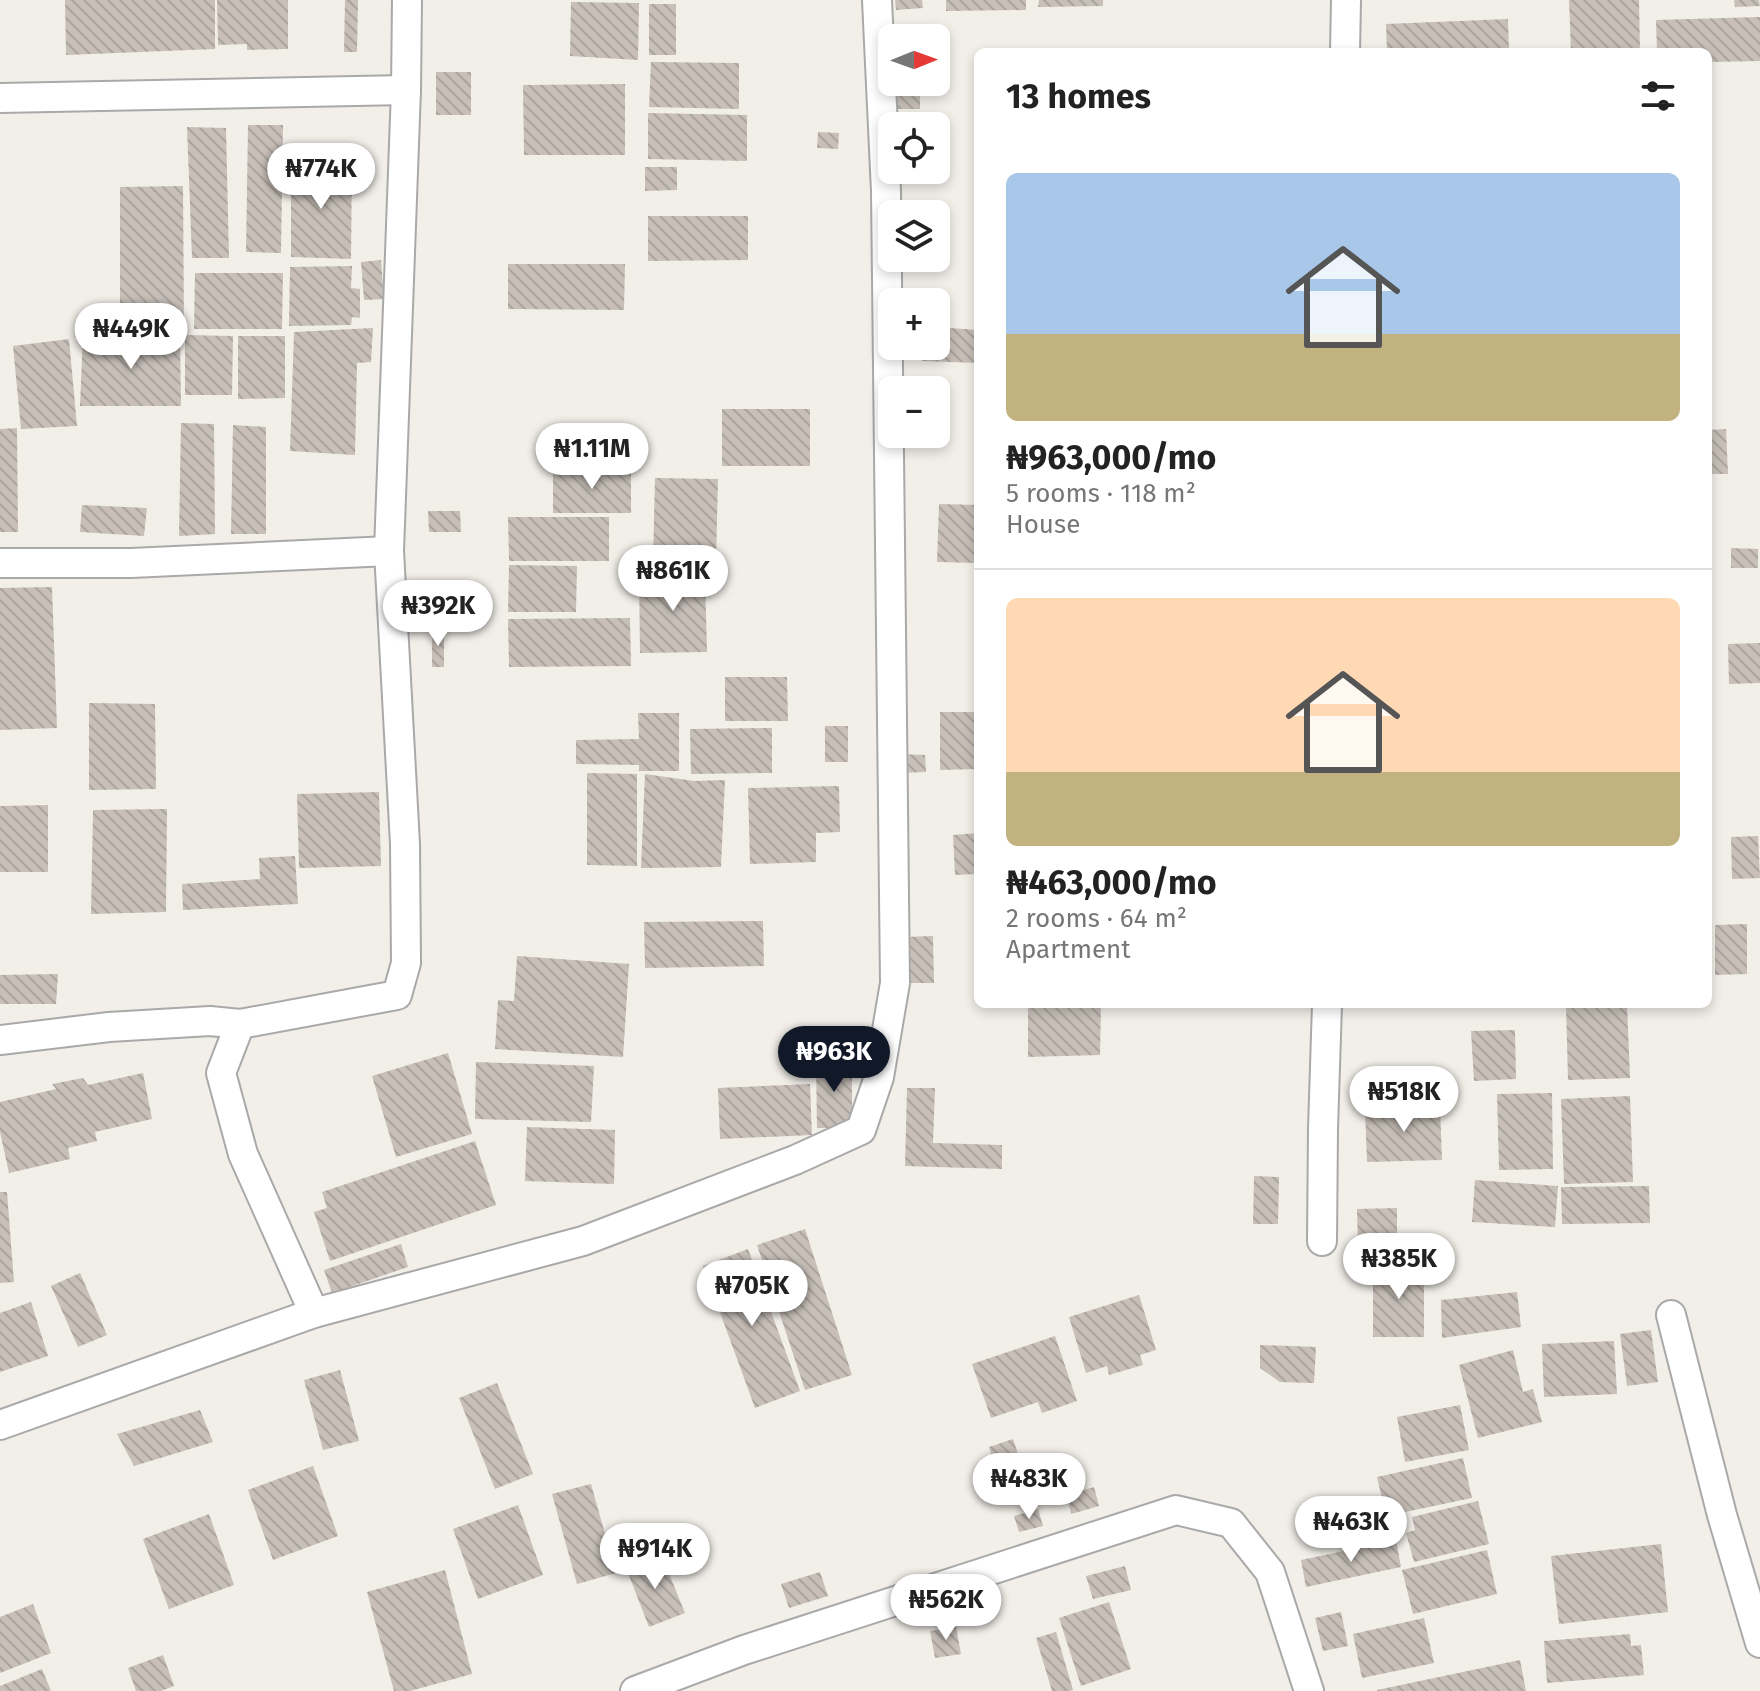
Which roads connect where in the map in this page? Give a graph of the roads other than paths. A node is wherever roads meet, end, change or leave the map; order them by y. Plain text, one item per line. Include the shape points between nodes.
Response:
1 (407, 0) edge
2 (877, 0) edge
3 (1346, 0) edge
4 (1345, 48) edge
5 (0, 73) edge
6 (406, 90) junction
7 (13, 98) edge
8 (389, 551) junction
9 (0, 563) edge
10 (1327, 1008) edge
11 (240, 1024) junction
12 (0, 1040) edge
13 (1322, 1241) dead end
14 (314, 1313) junction
15 (1671, 1315) dead end
16 (0, 1425) edge
17 (1760, 1643) edge
18 (635, 1691) edge
19 (1309, 1691) edge

1 - 6 street
2 - 14 street via 886,191 895,983 879,1077 861,1130 583,1241
3 - 4 street
5 - 7 street
6 - 7 street
6 - 8 street
8 - 9 street via 131,563
8 - 11 street via 405,844 406,963 397,995
10 - 13 street
11 - 12 street via 138,1025
11 - 14 street via 221,1073 243,1154
14 - 16 street
15 - 17 street
18 - 19 street via 744,1650 1176,1510 1231,1523 1270,1572

